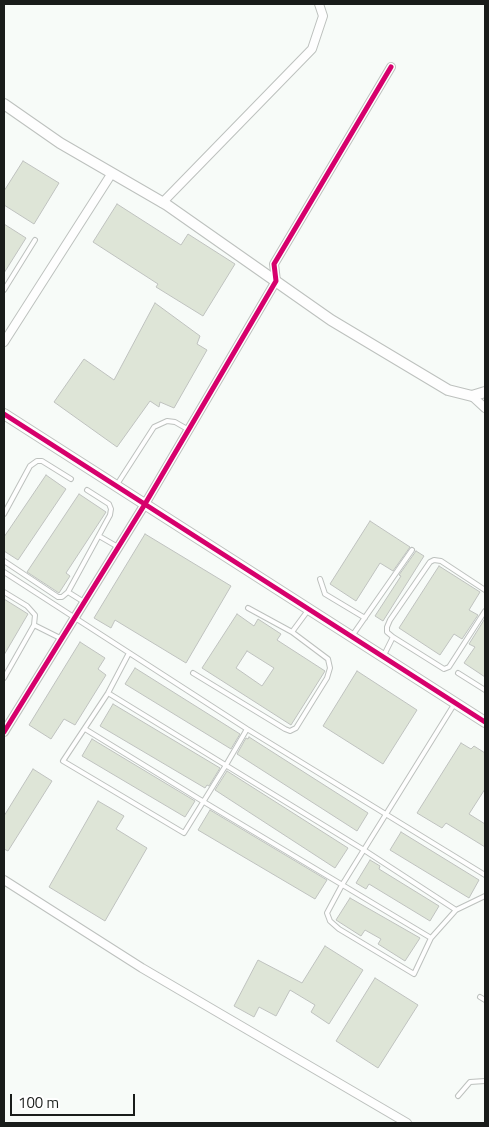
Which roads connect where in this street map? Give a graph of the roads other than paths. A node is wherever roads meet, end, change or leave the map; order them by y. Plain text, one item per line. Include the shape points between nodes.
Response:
1 (319, 4) edge
2 (391, 67) dead end
3 (4, 104) edge
4 (112, 173) junction
5 (162, 203) junction
6 (35, 240) dead end
7 (276, 281) junction
8 (4, 290) edge
9 (4, 342) edge
10 (485, 392) edge
11 (472, 396) junction
12 (485, 408) edge
13 (4, 414) edge
14 (189, 430) junction
15 (71, 479) dead end
16 (116, 486) junction
17 (87, 490) dead end
18 (145, 504) junction
19 (4, 514) edge
20 (98, 536) junction
21 (118, 547) junction
22 (412, 550) dead end
23 (4, 561) edge
24 (4, 572) edge
25 (320, 579) dead end
26 (485, 590) edge
27 (4, 592) edge
28 (68, 592) junction
29 (84, 602) junction
30 (248, 608) dead end
31 (309, 609) junction
32 (485, 611) edge
33 (75, 617) junction
34 (365, 618) junction
35 (34, 625) junction
36 (292, 632) junction
37 (351, 636) junction
38 (393, 637) junction
39 (62, 639) junction
40 (129, 654) junction
41 (383, 657) junction
42 (193, 673) dead end
43 (458, 673) dead end
44 (4, 678) edge
45 (485, 690) edge
46 (108, 693) junction
47 (455, 703) junction
48 (485, 722) edge
49 (85, 729) junction
50 (247, 729) junction
51 (4, 732) edge
52 (226, 765) junction
53 (204, 802) junction
54 (385, 814) junction
55 (364, 850) junction
56 (485, 875) edge
57 (4, 880) edge
58 (342, 885) junction
59 (485, 896) edge
60 (456, 910) junction
61 (431, 938) junction
62 (480, 997) dead end
63 (485, 1000) edge
64 (485, 1081) edge
65 (458, 1096) dead end
66 (407, 1123) edge

1 - 5 street via 322,16 312,49
2 - 7 street via 274,264
3 - 4 street
4 - 5 street
4 - 9 street
5 - 7 street
6 - 8 lane
7 - 11 street via 331,320 448,390
7 - 14 street
10 - 11 street
11 - 12 street
13 - 16 street
14 - 16 lane via 167,421 154,427
14 - 18 street
15 - 19 lane via 37,461 30,466
16 - 18 street
17 - 20 lane via 109,504 111,509
18 - 21 street
18 - 31 street
20 - 21 lane
20 - 28 lane
21 - 29 street
22 - 34 lane
23 - 28 lane via 58,597
24 - 33 lane
25 - 34 lane via 325,594
26 - 38 lane via 441,561 430,562 390,620 387,632
27 - 35 lane via 28,606 35,615
28 - 29 lane
29 - 33 street
30 - 36 lane
31 - 36 lane
31 - 37 street
32 - 38 lane via 450,667 444,669
33 - 39 street
33 - 40 lane
34 - 37 lane
35 - 39 lane
35 - 44 lane
36 - 42 lane via 328,659 330,668 296,728 290,731
37 - 41 street
38 - 41 lane
39 - 51 street
40 - 46 lane
40 - 50 lane
41 - 47 street
43 - 45 lane
46 - 49 lane
46 - 52 lane
47 - 48 street
47 - 54 lane
49 - 53 lane
49 - 53 lane via 64,761 184,833
50 - 52 lane
50 - 54 lane
52 - 53 lane
52 - 55 lane
53 - 58 lane
54 - 55 lane
54 - 56 lane
55 - 58 lane
55 - 60 lane
57 - 66 street via 142,968
58 - 61 lane
58 - 61 lane via 328,913 330,921 414,974
59 - 60 lane
60 - 61 lane
62 - 63 lane
64 - 65 lane via 470,1082

